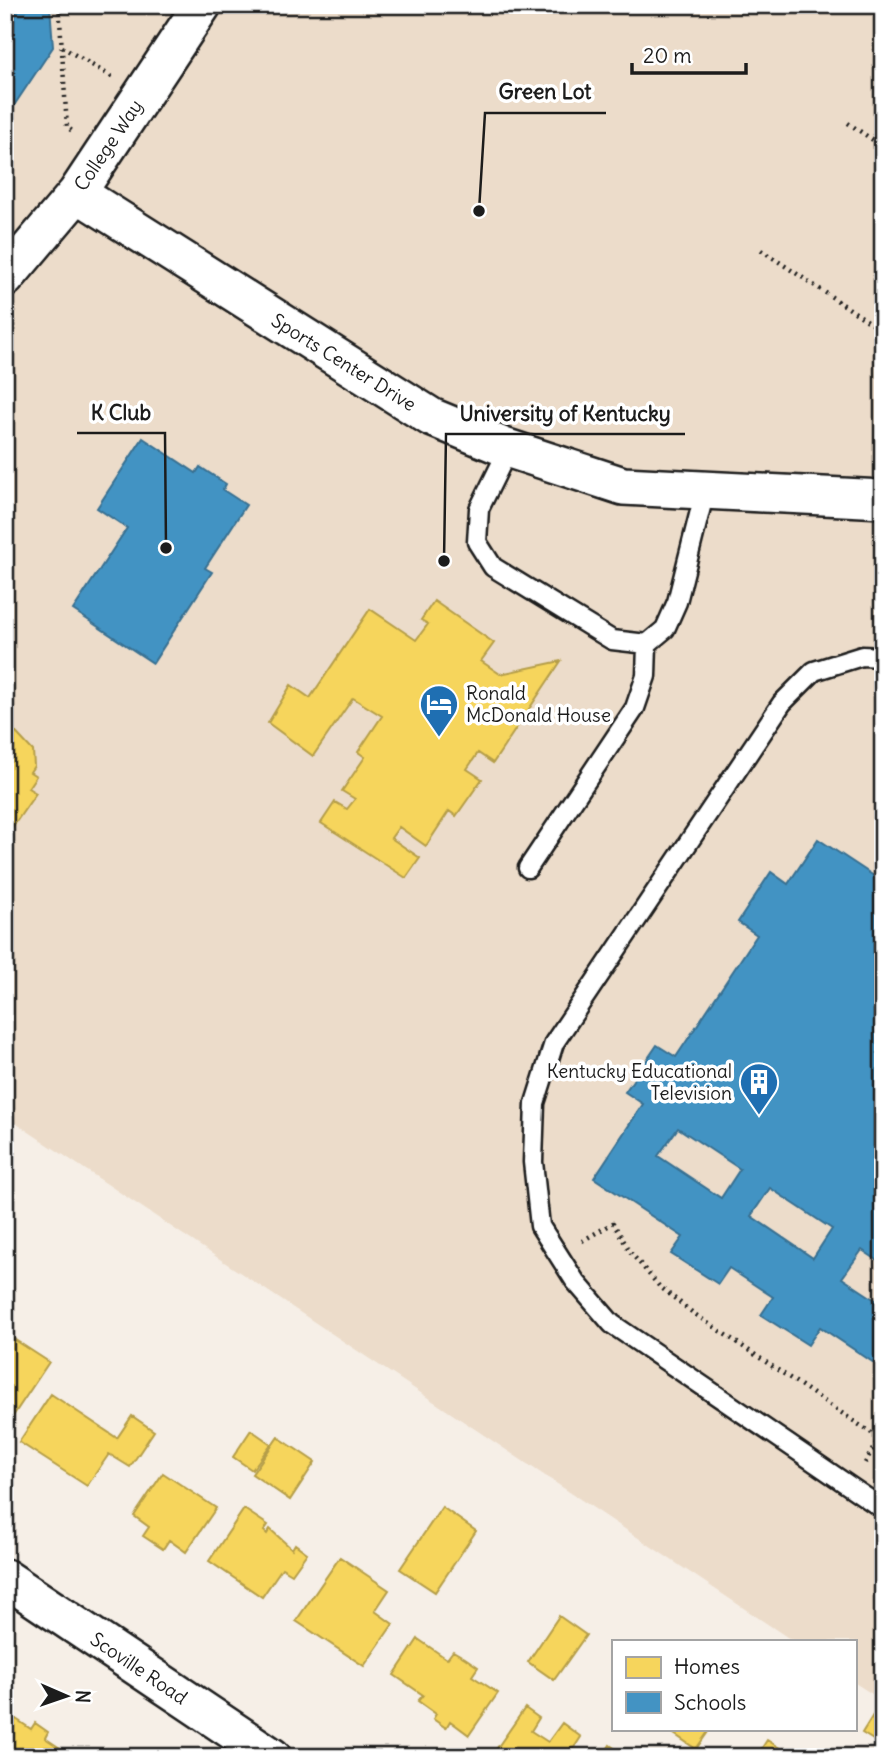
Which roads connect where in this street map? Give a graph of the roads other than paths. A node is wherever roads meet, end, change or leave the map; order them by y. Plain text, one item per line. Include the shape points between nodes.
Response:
1 (202, 5) edge
2 (77, 193) junction
3 (5, 278) edge
4 (509, 448) junction
5 (705, 491) junction
6 (883, 499) edge
7 (647, 644) junction
8 (883, 657) edge
9 (528, 868) dead end
10 (883, 1509) edge
11 (5, 1578) edge
12 (272, 1757) edge

1 - 2 street, College Way
2 - 3 street, College Way
2 - 4 street, Sports Center Drive via 430,417
4 - 5 street, Sports Center Drive via 622,486
4 - 7 lane via 479,509 477,542 494,567 612,640
5 - 6 street, Sports Center Drive
5 - 7 lane via 677,602 665,629
7 - 9 lane via 646,676 635,708
8 - 10 lane via 862,656 814,671 782,703 554,1042 535,1103 533,1162 541,1226 575,1281 612,1324
11 - 12 street, Scoville Road

